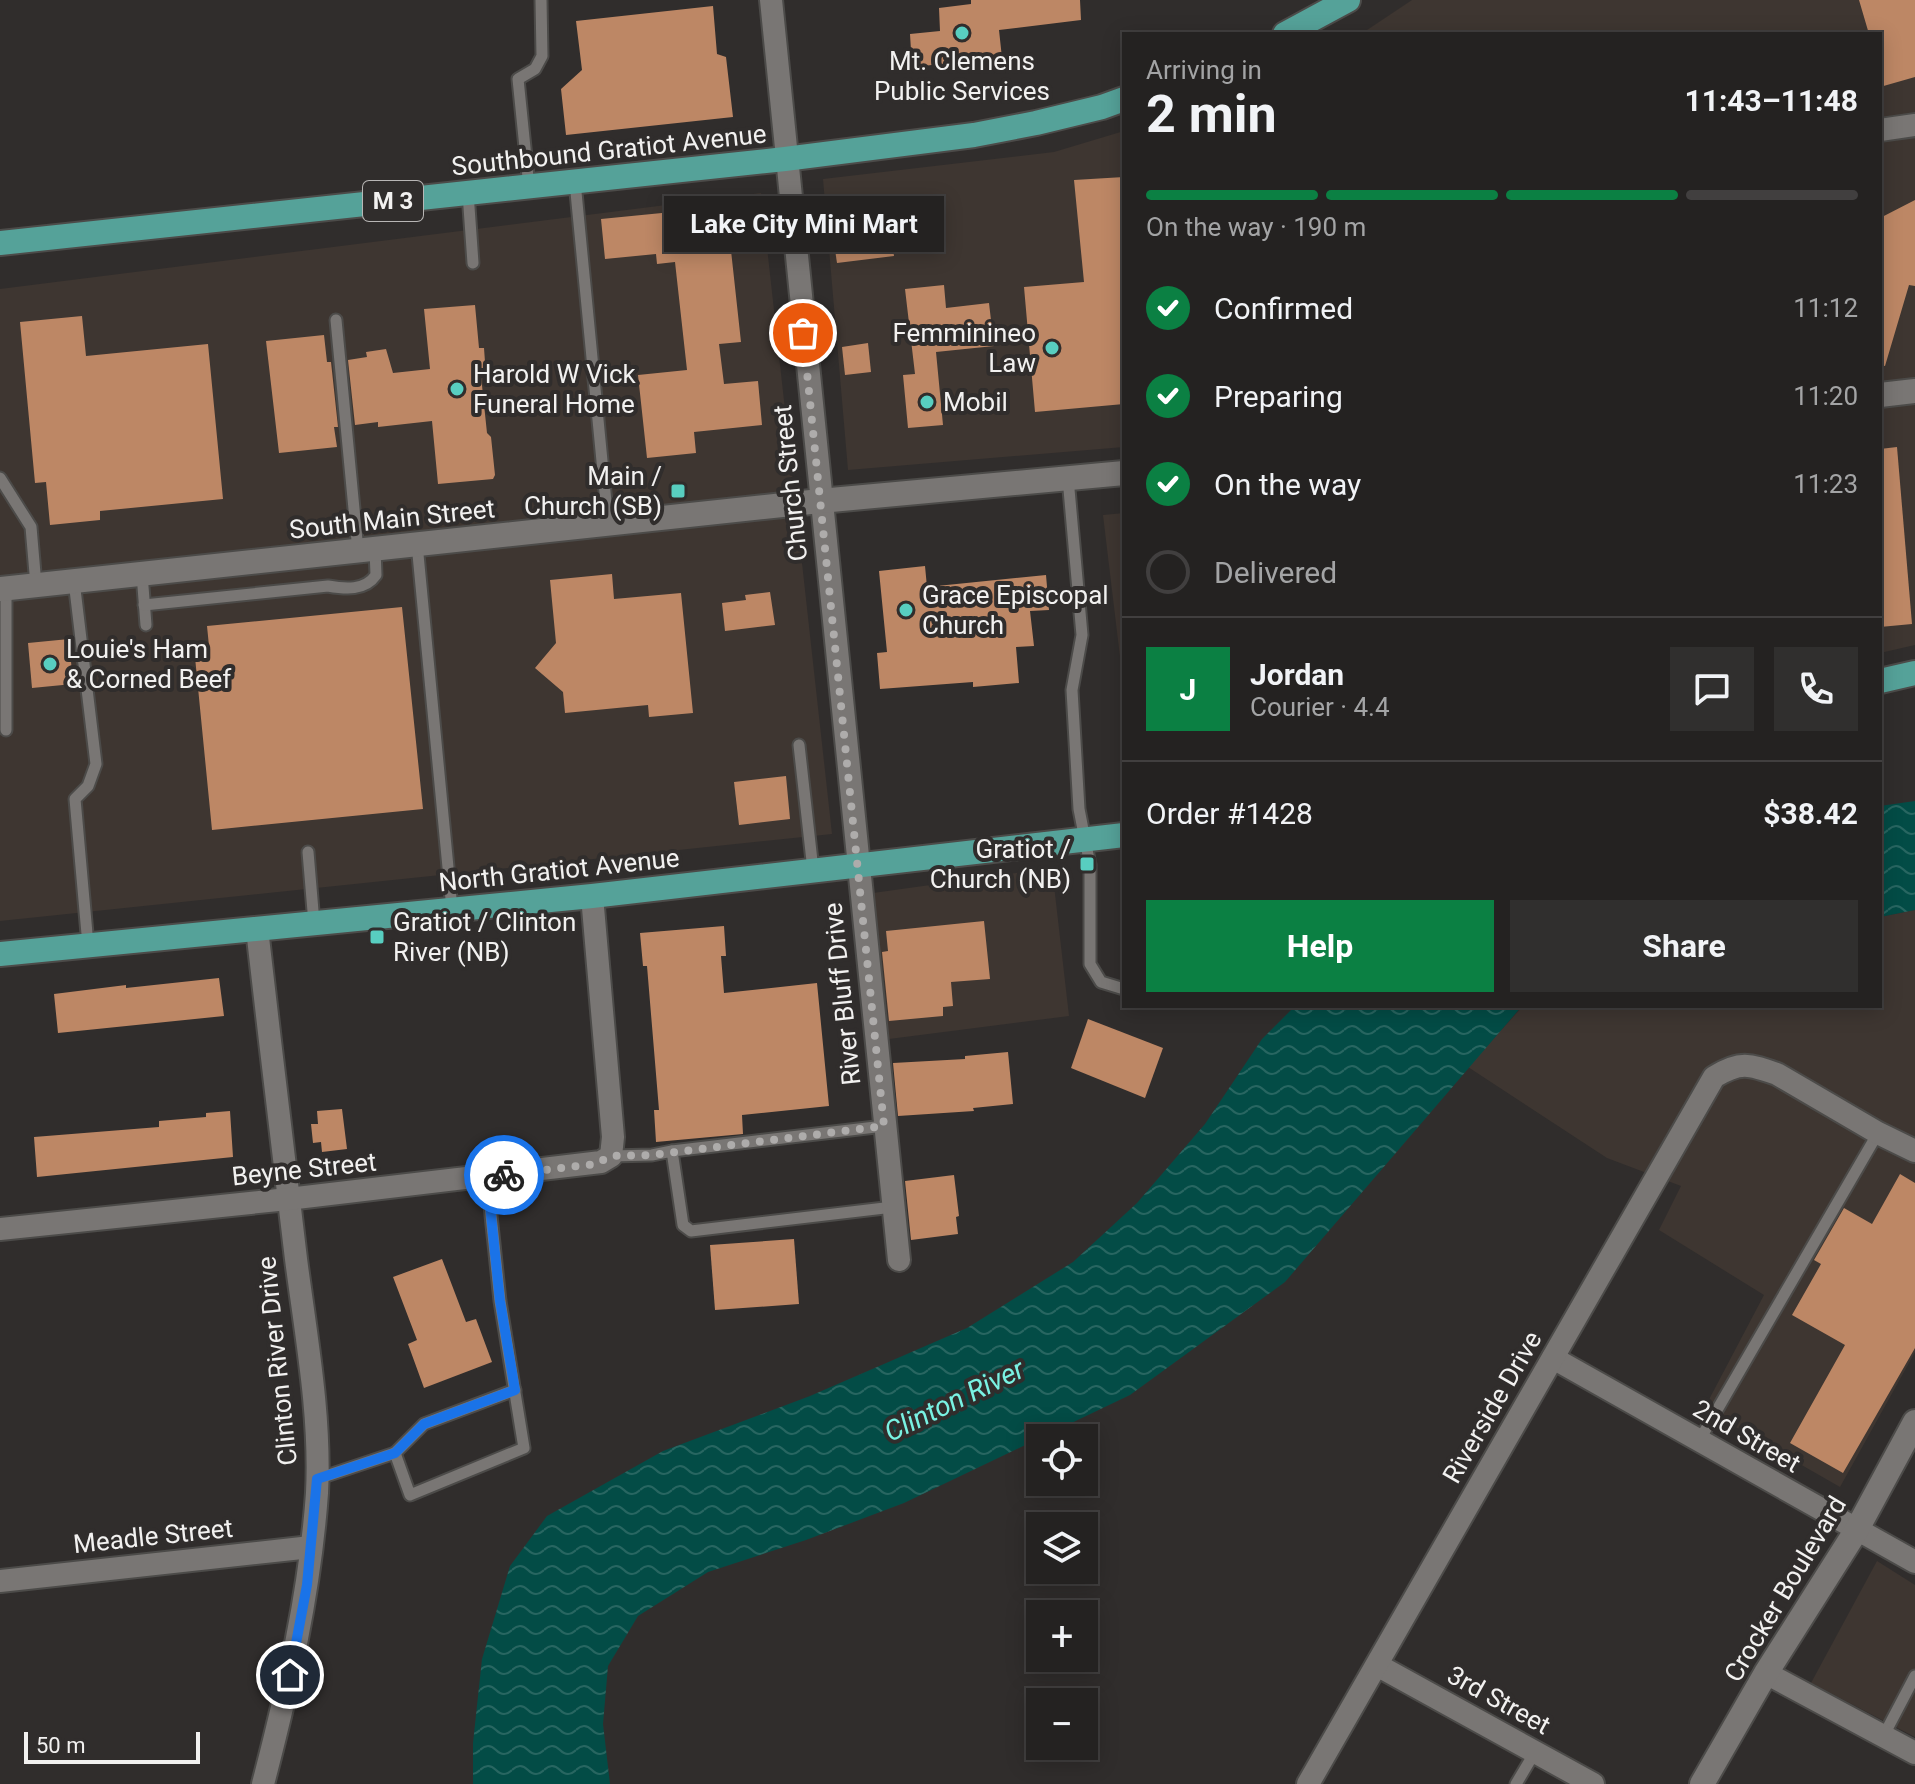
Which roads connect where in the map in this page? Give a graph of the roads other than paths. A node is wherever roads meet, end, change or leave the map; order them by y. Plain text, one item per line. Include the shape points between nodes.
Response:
1 (541, 0) edge
2 (771, 0) edge
3 (1348, 0) edge
4 (1289, 32) edge
5 (1122, 100) edge
6 (1915, 125) edge
7 (1882, 130) edge
8 (785, 159) junction
9 (575, 182) junction
10 (529, 187) junction
11 (468, 193) junction
12 (0, 243) edge
13 (473, 263) dead end
14 (336, 320) dead end
15 (1915, 391) edge
16 (1882, 395) edge
17 (1122, 473) edge
18 (0, 478) edge
19 (1067, 478) junction
20 (820, 501) junction
21 (608, 524) junction
22 (417, 544) junction
23 (366, 550) junction
24 (142, 574) junction
25 (74, 581) junction
26 (36, 585) junction
27 (3, 589) edge
28 (144, 605) junction
29 (146, 625) dead end
30 (1915, 673) edge
31 (1882, 681) edge
32 (6, 730) dead end
33 (799, 745) dead end
34 (1122, 835) edge
35 (1087, 839) junction
36 (308, 852) dead end
37 (858, 864) junction
38 (813, 870) junction
39 (592, 896) junction
40 (452, 909) junction
41 (314, 923) junction
42 (257, 929) junction
43 (88, 945) junction
44 (0, 954) edge
45 (1122, 988) edge
46 (884, 1126) junction
47 (1878, 1133) junction
48 (672, 1151) junction
49 (1915, 1151) edge
50 (611, 1156) junction
51 (487, 1177) junction
52 (288, 1199) junction
53 (893, 1207) junction
54 (0, 1229) edge
55 (899, 1260) dead end
56 (1553, 1358) junction
57 (515, 1390) junction
58 (1915, 1422) edge
59 (1699, 1441) junction
60 (395, 1453) junction
61 (317, 1479) junction
62 (1856, 1531) junction
63 (311, 1547) junction
64 (1915, 1562) edge
65 (0, 1581) edge
66 (1377, 1665) junction
67 (1766, 1673) junction
68 (1915, 1676) edge
69 (1884, 1735) junction
70 (1535, 1752) junction
71 (1915, 1753) edge
72 (263, 1784) edge
73 (1308, 1784) edge
74 (1516, 1784) edge
75 (1593, 1784) edge
76 (1702, 1784) edge

1 - 10 lane via 542,56 535,69 518,79
2 - 8 street, Church Street
3 - 4 main road
5 - 8 main road, Southbound Gratiot Avenue / M 3 via 974,135
6 - 7 street
8 - 9 main road, Southbound Gratiot Avenue / M 3
8 - 20 street, Church Street
9 - 10 main road, Southbound Gratiot Avenue / M 3
9 - 21 lane
10 - 11 main road, Southbound Gratiot Avenue / M 3
11 - 12 main road, Southbound Gratiot Avenue / M 3
11 - 13 lane
14 - 23 lane
15 - 16 street
17 - 19 street, South Main Street
18 - 26 lane via 31,527
19 - 20 street, South Main Street
19 - 35 lane via 1082,635 1072,690 1079,809
20 - 21 street, South Main Street
20 - 37 street, Church Street
21 - 22 street, South Main Street
22 - 23 street, South Main Street
22 - 40 lane
23 - 24 street, South Main Street
23 - 28 lane via 376,575 357,588 328,586
24 - 25 street, South Main Street
24 - 28 lane
25 - 26 street, South Main Street
25 - 43 lane via 96,764 88,786 75,799
26 - 27 street, South Main Street
27 - 32 lane
28 - 29 lane
30 - 31 main road
33 - 38 lane
34 - 35 main road, North Gratiot Avenue
35 - 37 main road, North Gratiot Avenue
35 - 45 lane via 1090,964 1101,982
36 - 41 lane
37 - 38 main road, North Gratiot Avenue
37 - 46 street, River Bluff Drive
38 - 39 main road, North Gratiot Avenue
39 - 40 main road, North Gratiot Avenue
39 - 50 street
40 - 41 main road, North Gratiot Avenue
41 - 42 main road, North Gratiot Avenue
42 - 43 main road, North Gratiot Avenue
42 - 52 street, Clinton River Drive
43 - 44 main road, North Gratiot Avenue
46 - 48 lane
46 - 53 street, River Bluff Drive
47 - 49 street
47 - 56 street, Riverside Drive via 1777,1074 1748,1065 1733,1066 1714,1077
47 - 59 lane
48 - 50 lane
48 - 53 lane via 683,1225 691,1231
50 - 51 street, Beyne Street via 595,1164
51 - 52 street, Beyne Street
51 - 57 lane
52 - 54 street, Beyne Street
52 - 61 street, Clinton River Drive via 312,1385
53 - 55 street, River Bluff Drive
56 - 59 street, 2nd Street
56 - 66 street, Riverside Drive
57 - 60 lane via 424,1424
57 - 60 lane via 524,1448 410,1495
58 - 62 street, Crocker Boulevard
59 - 62 street, 2nd Street
60 - 61 lane
61 - 63 street, Clinton River Drive
62 - 64 street, 2nd Street
62 - 67 street, Crocker Boulevard
63 - 65 street, Meadle Street
63 - 72 street, Clinton River Drive via 288,1684
66 - 70 street, 3rd Street
66 - 73 street, Riverside Drive
67 - 69 street
67 - 76 street, Crocker Boulevard
68 - 69 lane
69 - 71 street
70 - 74 lane
70 - 75 street, 3rd Street

